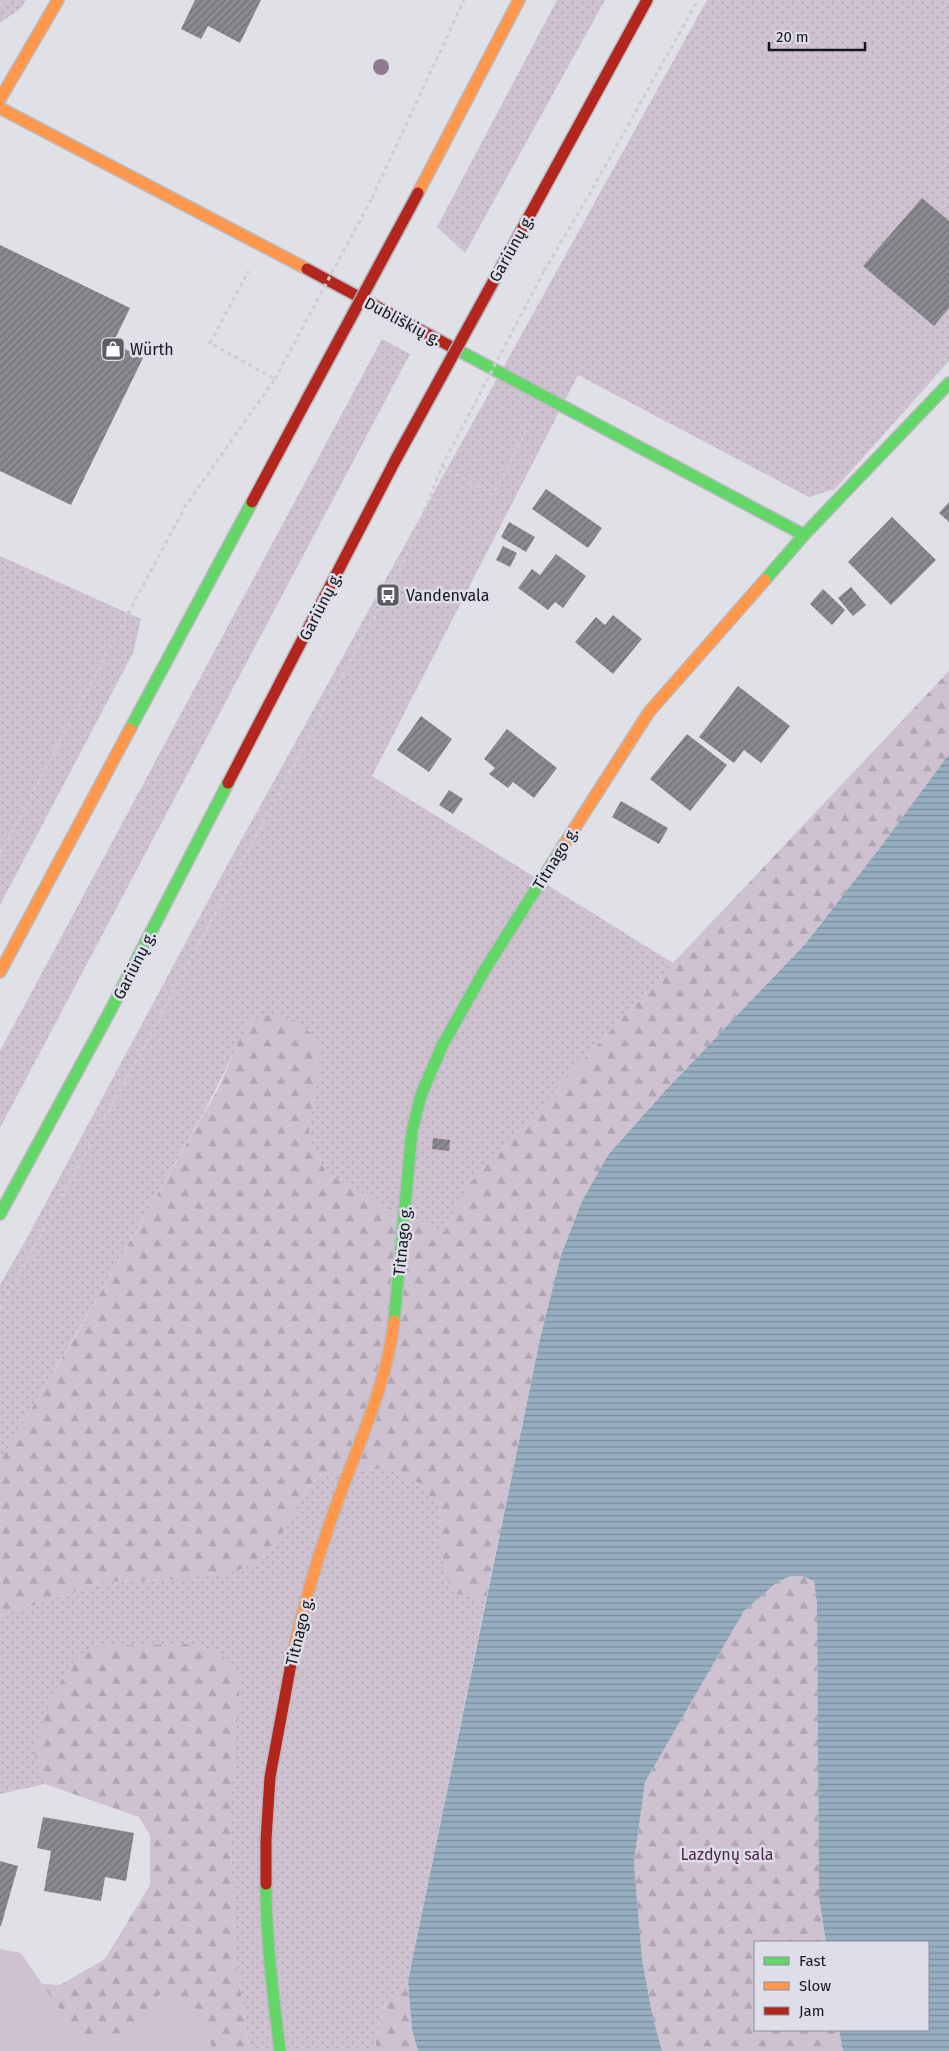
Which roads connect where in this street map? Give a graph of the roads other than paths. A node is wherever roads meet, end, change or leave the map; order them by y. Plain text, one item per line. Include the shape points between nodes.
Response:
1 (58, 0) edge
2 (519, 0) edge
3 (647, 0) edge
4 (0, 99) edge
5 (0, 108) edge
6 (949, 383) edge
7 (804, 536) junction
8 (0, 972) edge
9 (0, 1214) edge
10 (280, 2051) edge

1 - 4 main road
2 - 8 main road, bridge
3 - 9 main road, Gariūnų g., bridge via 396,459 108,1015
5 - 7 main road, Dubliškių g.
6 - 7 main road, Titnago g.
7 - 10 main road, Titnago g. via 649,712 484,971 442,1046 421,1095 412,1131 393,1327 378,1393 328,1527 302,1612 270,1777 266,1913

